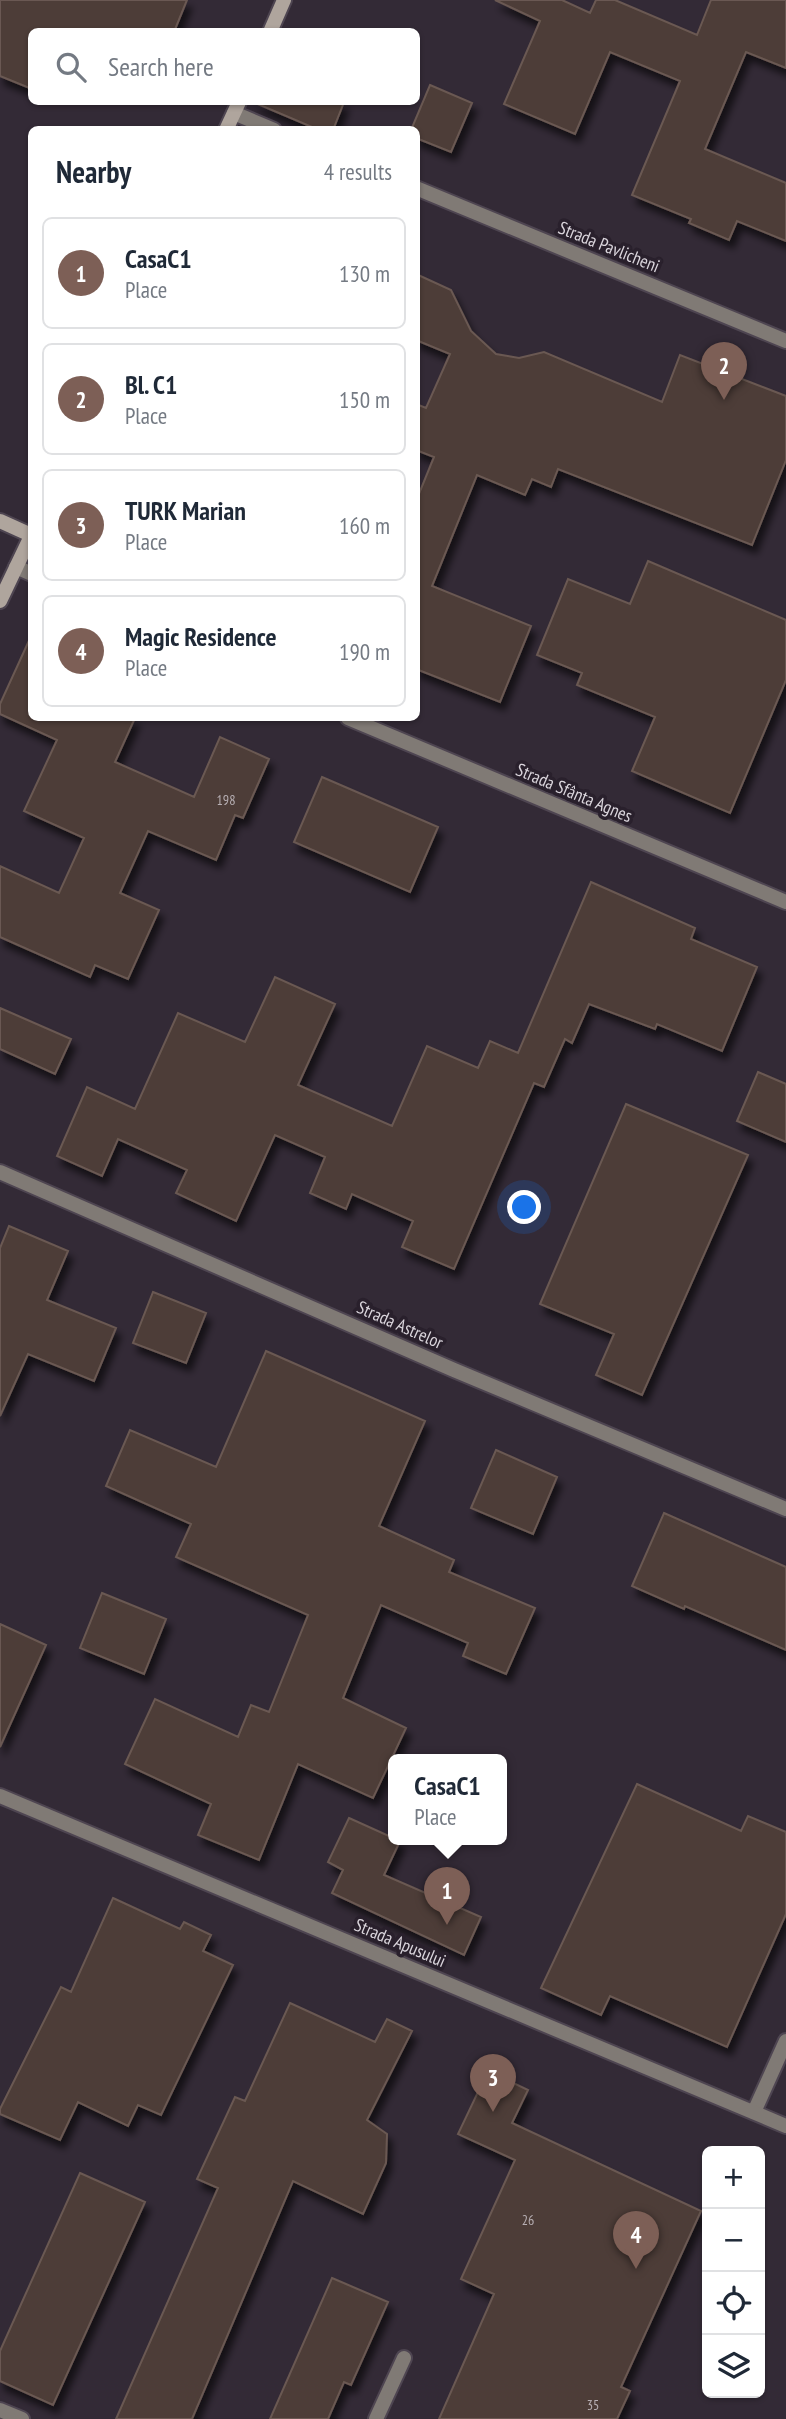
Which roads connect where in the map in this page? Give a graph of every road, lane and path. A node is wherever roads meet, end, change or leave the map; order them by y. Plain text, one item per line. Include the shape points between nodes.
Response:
1 (284, 0) edge
2 (272, 28) edge
3 (236, 107) edge
4 (228, 126) edge
5 (267, 126) edge
6 (420, 190) edge
7 (786, 341) edge
8 (0, 521) edge
9 (28, 534) edge
10 (28, 541) edge
11 (16, 566) junction
12 (28, 572) edge
13 (0, 601) edge
14 (355, 721) edge
15 (786, 902) edge
16 (0, 1172) edge
17 (786, 1509) edge
18 (0, 1796) edge
19 (786, 2041) edge
20 (754, 2112) junction
21 (786, 2126) edge
22 (404, 2358) dead end
23 (0, 2410) edge
24 (22, 2419) edge
25 (376, 2419) edge

1 - 2 street
3 - 4 street
3 - 5 street
6 - 7 street, Strada Pavlicheni
8 - 9 street
10 - 11 street
11 - 12 street
11 - 13 street
14 - 15 street, Strada Sfânta Agnes
16 - 17 street, Strada Astrelor
18 - 20 street, Strada Apusului
19 - 20 street
20 - 21 street, Strada Apusului
22 - 25 street
23 - 24 street

